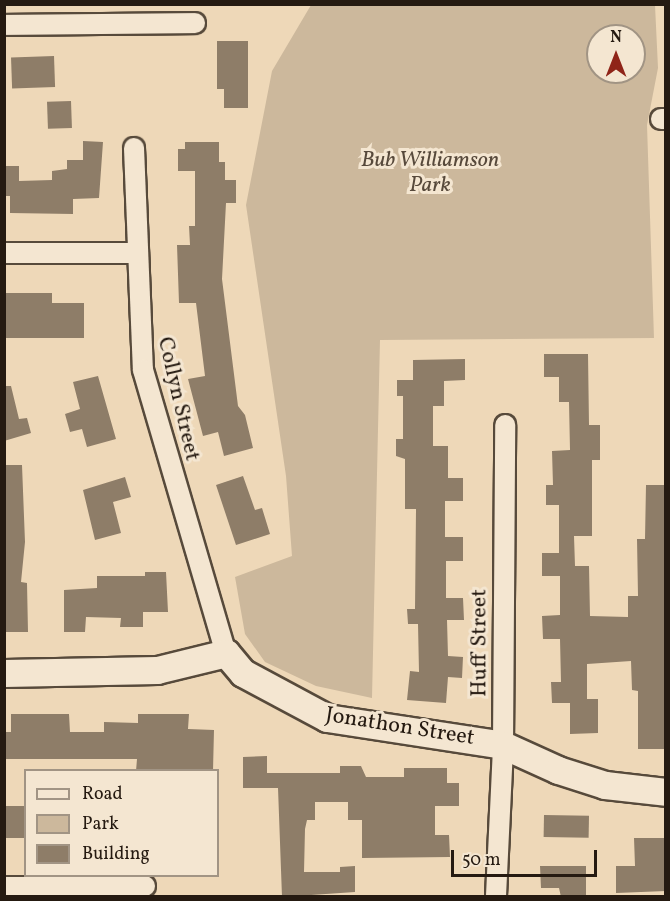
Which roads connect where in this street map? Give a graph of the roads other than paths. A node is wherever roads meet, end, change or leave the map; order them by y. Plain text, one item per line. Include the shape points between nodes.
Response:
1 (195, 23) dead end
2 (4, 25) edge
3 (134, 148) dead end
4 (136, 253) junction
5 (4, 254) edge
6 (505, 425) dead end
7 (226, 653) junction
8 (4, 673) edge
9 (503, 745) junction
10 (666, 792) edge
11 (4, 886) edge
12 (145, 886) dead end
13 (496, 897) edge

1 - 2 street
3 - 4 street, Collyn Street
4 - 5 street
4 - 7 street, Collyn Street via 143,370
6 - 9 street, Huff Street
7 - 8 street via 157,670
7 - 9 street, Jonathon Street via 243,673 327,718
9 - 10 street, Jonathon Street via 558,770 605,785
9 - 13 street, Huff Street
11 - 12 street

